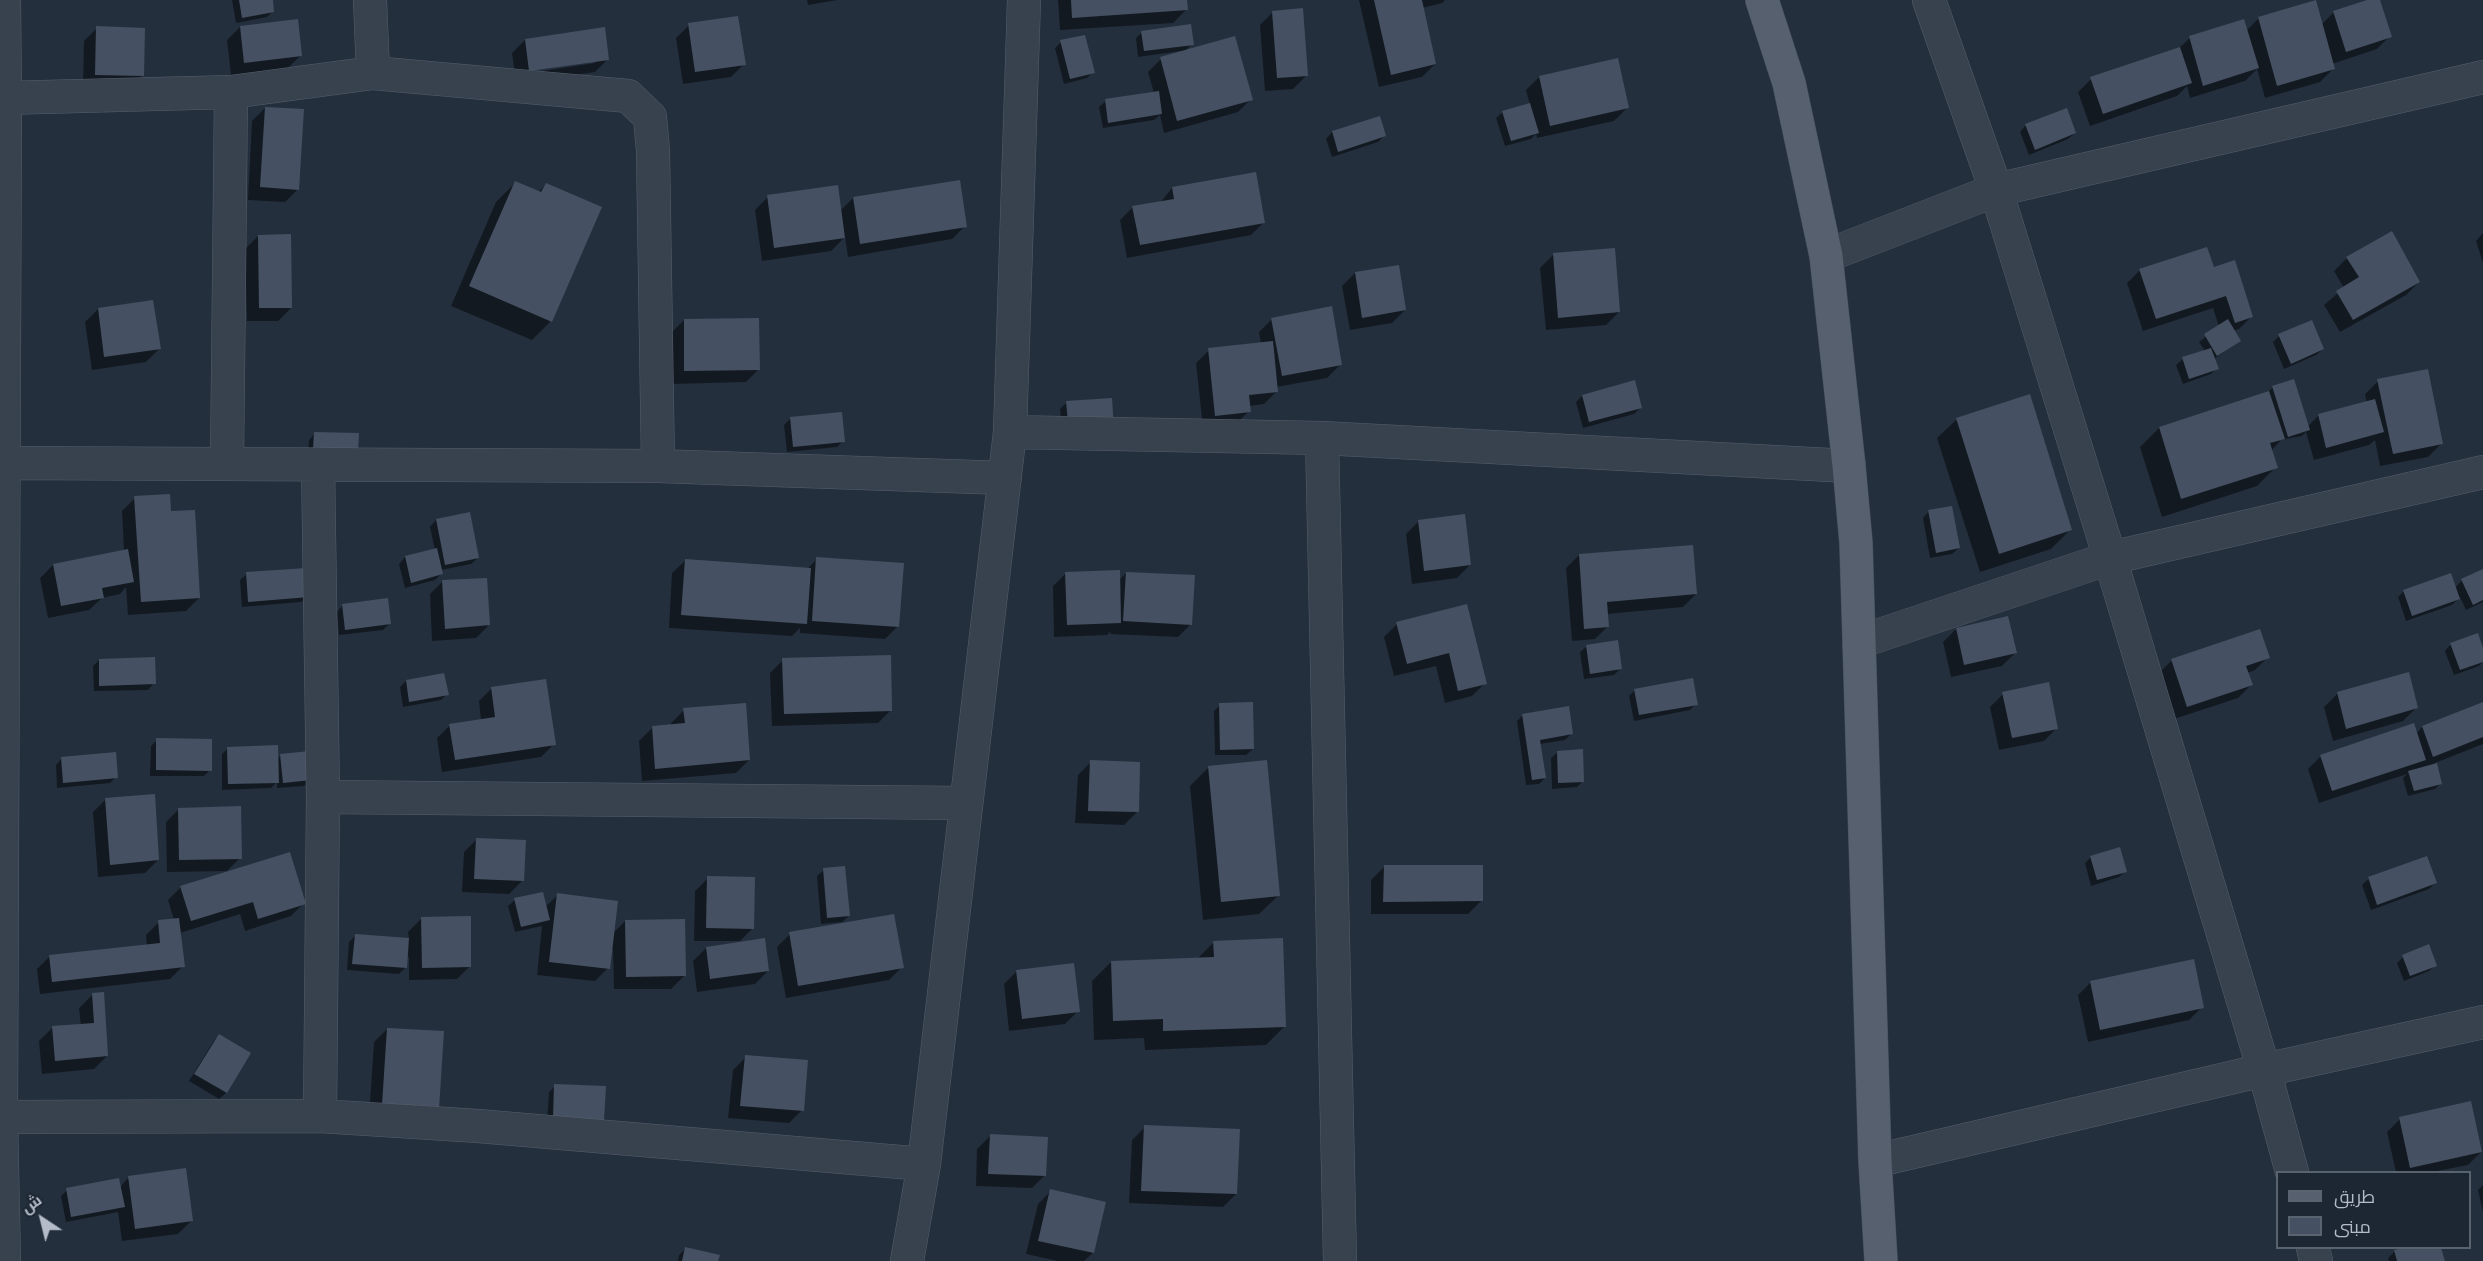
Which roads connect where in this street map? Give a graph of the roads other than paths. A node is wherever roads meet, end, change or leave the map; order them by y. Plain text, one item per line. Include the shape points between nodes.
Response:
1 (4, 0) edge
2 (370, 0) edge
3 (1024, 0) edge
4 (1762, 0) edge
5 (1929, 0) edge
6 (373, 73) junction
7 (2483, 77) edge
8 (231, 92) junction
9 (5, 98) junction
10 (1996, 190) junction
11 (1826, 256) junction
12 (1010, 432) junction
13 (1322, 438) junction
14 (3, 463) junction
15 (227, 464) junction
16 (318, 464) junction
17 (658, 466) junction
18 (1849, 466) junction
19 (2483, 472) edge
20 (1005, 478) junction
21 (2110, 558) junction
22 (1, 624) edge
23 (1859, 642) junction
24 (323, 797) junction
25 (966, 803) junction
26 (2483, 1022) edge
27 (2264, 1070) junction
28 (320, 1116) junction
29 (1, 1117) edge
30 (1875, 1161) junction
31 (924, 1164) junction
32 (2291, 1171) edge
33 (4, 1261) edge
34 (907, 1261) edge
35 (1340, 1261) edge
36 (1881, 1261) edge

1 - 9 street
2 - 6 street
3 - 12 street
4 - 11 main road via 1789,83
5 - 10 street
6 - 8 street
6 - 17 street via 627,96 650,117
7 - 10 street
8 - 9 street
8 - 15 street
9 - 14 street
10 - 11 street
10 - 21 street
11 - 18 main road
12 - 13 street
12 - 20 street
13 - 18 street
13 - 35 street
14 - 15 street
14 - 22 street
15 - 16 street
16 - 17 street
16 - 24 street
17 - 20 street
18 - 23 main road
19 - 21 street
20 - 25 street
21 - 23 street
21 - 27 street
22 - 29 street
23 - 30 main road
24 - 25 street
24 - 28 street
25 - 31 street
26 - 27 street
27 - 30 street
27 - 32 street
28 - 29 street
28 - 31 street
29 - 33 street
30 - 36 main road
31 - 34 street

